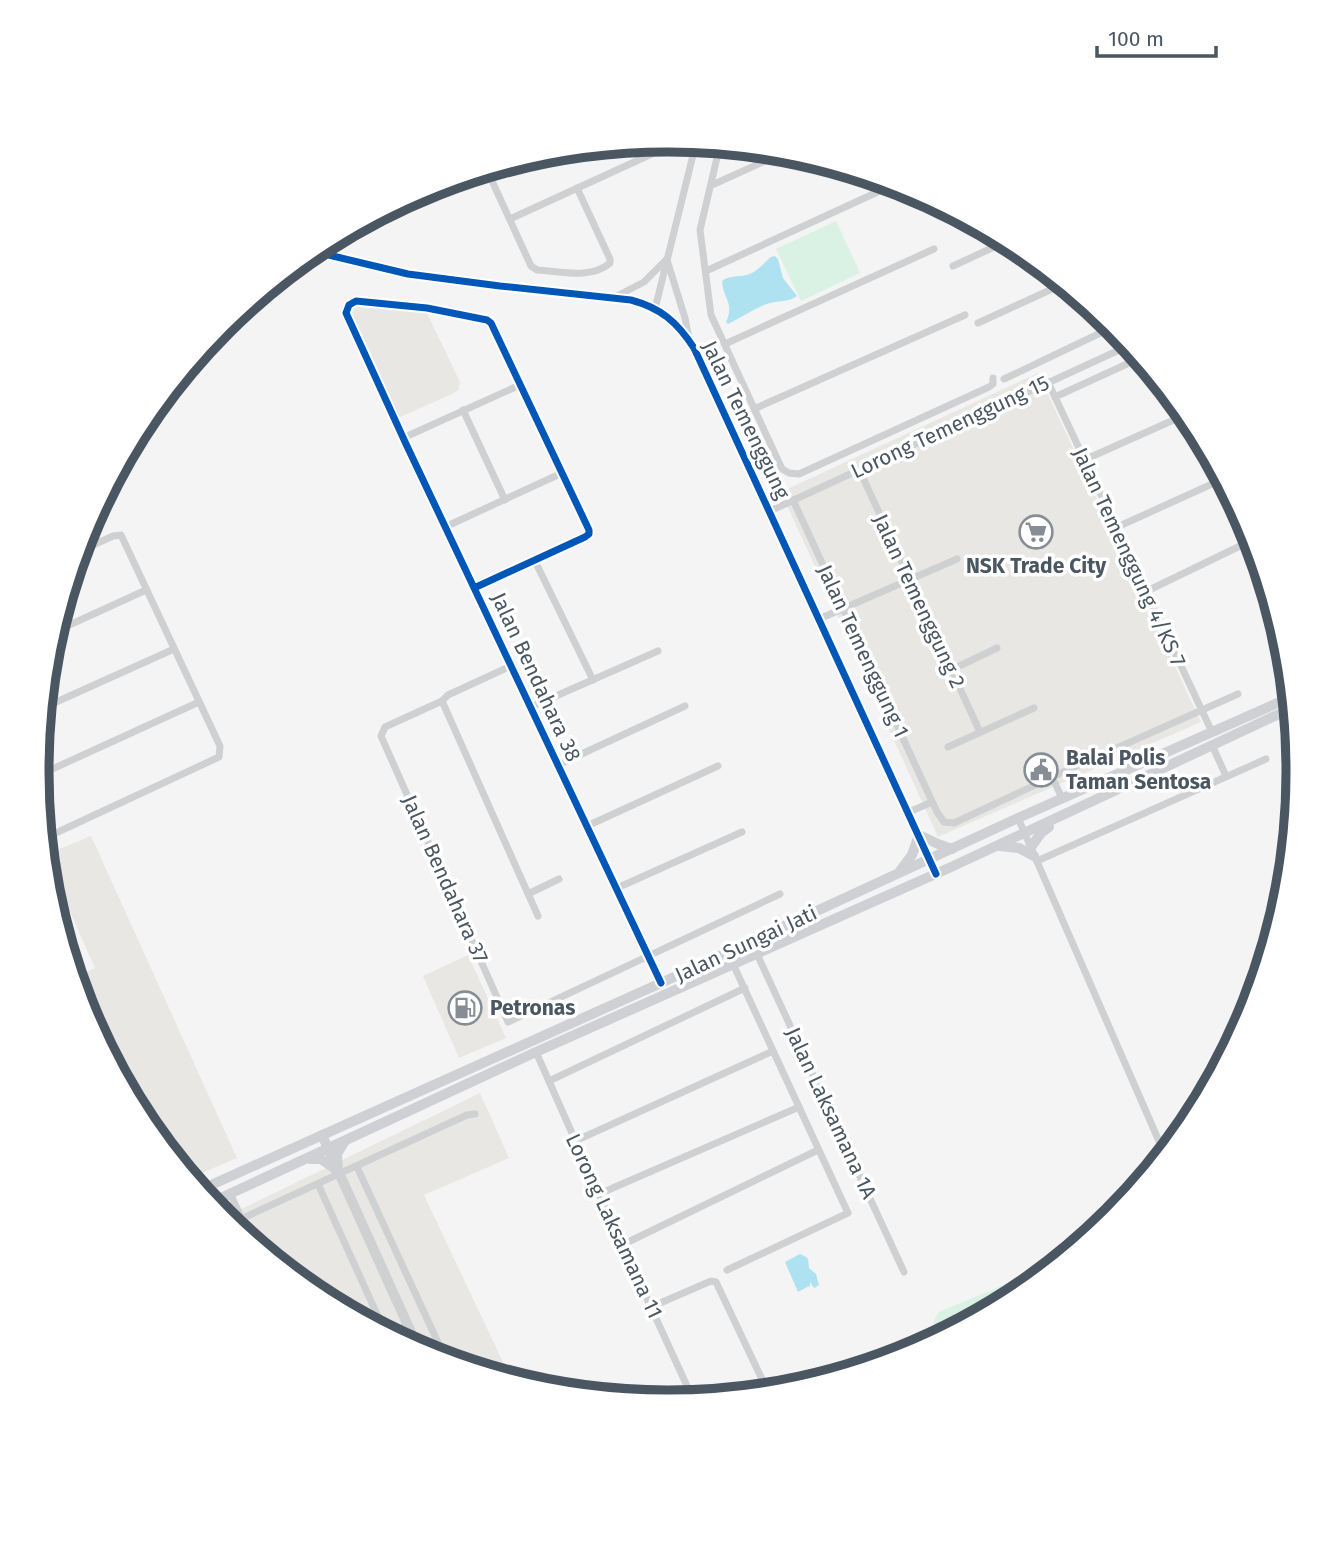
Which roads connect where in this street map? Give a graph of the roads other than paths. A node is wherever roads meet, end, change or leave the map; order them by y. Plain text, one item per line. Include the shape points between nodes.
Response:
1 (654, 153) edge
2 (693, 153) edge
3 (718, 155) edge
4 (766, 161) edge
5 (491, 179) edge
6 (712, 185) junction
7 (577, 188) junction
8 (880, 191) edge
9 (510, 219) junction
10 (995, 247) edge
11 (934, 249) dead end
12 (327, 255) edge
13 (667, 259) junction
14 (953, 267) dead end
15 (706, 271) junction
16 (1054, 288) edge
17 (614, 298) junction
18 (655, 309) junction
19 (965, 316) dead end
20 (978, 323) dead end
21 (1103, 332) edge
22 (690, 342) junction
23 (725, 344) junction
24 (1120, 350) edge
25 (1132, 362) edge
26 (993, 378) dead end
27 (1004, 379) dead end
28 (1048, 382) junction
29 (520, 385) junction
30 (1055, 397) junction
31 (754, 409) junction
32 (463, 410) junction
33 (1176, 419) edge
34 (403, 438) junction
35 (1084, 460) junction
36 (859, 469) junction
37 (562, 473) junction
38 (1214, 483) edge
39 (505, 499) junction
40 (793, 500) junction
41 (770, 510) junction
42 (445, 527) junction
43 (1115, 528) junction
44 (93, 544) edge
45 (1240, 546) dead end
46 (957, 559) dead end
47 (535, 561) junction
48 (910, 579) junction
49 (474, 588) junction
50 (146, 590) junction
51 (1145, 592) junction
52 (843, 608) junction
53 (819, 619) junction
54 (66, 626) edge
55 (997, 648) dead end
56 (174, 649) junction
57 (658, 651) dead end
58 (511, 666) junction
59 (951, 670) junction
60 (593, 680) junction
61 (1238, 694) dead end
62 (442, 701) junction
63 (1282, 701) edge
64 (199, 702) junction
65 (53, 704) edge
66 (685, 706) dead end
67 (531, 707) junction
68 (1034, 708) dead end
69 (1201, 710) junction
70 (1283, 712) edge
71 (980, 732) junction
72 (1212, 732) junction
73 (1212, 745) junction
74 (947, 747) dead end
75 (1266, 759) dead end
76 (558, 765) junction
77 (718, 766) dead end
78 (1070, 768) junction
79 (49, 771) edge
80 (1226, 776) junction
81 (1052, 777) junction
82 (1081, 790) junction
83 (1062, 799) junction
84 (928, 803) junction
85 (909, 812) junction
86 (1068, 812) junction
87 (1018, 818) junction
88 (587, 826) junction
89 (742, 832) dead end
90 (1025, 833) junction
91 (52, 835) edge
92 (919, 835) junction
93 (997, 846) junction
94 (952, 849) junction
95 (1034, 854) junction
96 (930, 859) junction
97 (898, 873) junction
98 (936, 874) junction
99 (559, 879) dead end
100 (617, 888) junction
101 (528, 894) junction
102 (780, 894) dead end
103 (538, 916) dead end
104 (757, 954) junction
105 (649, 956) junction
106 (733, 964) junction
107 (662, 983) junction
108 (745, 988) junction
109 (774, 1051) junction
110 (536, 1052) junction
111 (549, 1081) junction
112 (799, 1107) junction
113 (475, 1114) dead end
114 (322, 1135) junction
115 (347, 1139) junction
116 (575, 1141) junction
117 (1160, 1145) edge
118 (328, 1148) junction
119 (818, 1150) junction
120 (305, 1159) junction
121 (357, 1167) junction
122 (339, 1173) junction
123 (318, 1184) junction
124 (209, 1187) edge
125 (230, 1193) junction
126 (599, 1194) junction
127 (220, 1198) edge
128 (242, 1219) joint
129 (622, 1245) junction
130 (727, 1270) dead end
131 (904, 1272) dead end
132 (651, 1307) junction
133 (380, 1319) edge
134 (408, 1325) junction
135 (399, 1328) edge
136 (412, 1334) edge
137 (439, 1345) edge
138 (763, 1382) edge
139 (689, 1389) edge

1 - 7 street
2 - 13 street
3 - 6 street
4 - 6 street
5 - 9 street
6 - 15 street via 701,230
7 - 9 street
7 - 9 street via 610,259 606,267 592,273 534,269
8 - 15 street
10 - 14 street
11 - 23 street
12 - 17 street, Jalan Temenggung via 417,275
13 - 17 street via 643,282
13 - 18 street
13 - 22 street
15 - 23 street via 711,315
16 - 20 street
17 - 18 street, Jalan Temenggung
18 - 22 street, Jalan Temenggung via 671,319
19 - 31 street
21 - 27 street
22 - 41 street, Jalan Temenggung
23 - 31 street
24 - 28 street, Lorong Temenggung 15
25 - 30 street
26 - 31 street via 989,387 799,474 782,469
28 - 30 street, Jalan Temenggung 4/KS 7
28 - 36 street, Lorong Temenggung 15
29 - 32 street
29 - 34 street, Jalan Bendahara 38 via 487,320 356,301 346,313
29 - 37 street
30 - 35 street, Jalan Temenggung 4/KS 7
32 - 34 street
32 - 39 street
33 - 35 street
34 - 42 street, Jalan Bendahara 38
35 - 43 street, Jalan Temenggung 4/KS 7
36 - 40 street, Lorong Temenggung 15
36 - 48 street, Jalan Temenggung 2
37 - 39 street
37 - 47 street via 589,534
38 - 43 street
39 - 42 street
40 - 41 street, Lorong Temenggung 15
40 - 52 street, Jalan Temenggung 1
41 - 53 street, Jalan Temenggung
42 - 49 street, Jalan Bendahara 38
43 - 51 street, Jalan Temenggung 4/KS 7
44 - 50 street via 121,536
45 - 51 street
46 - 48 street
47 - 49 street
47 - 60 street
48 - 52 street
48 - 59 street, Jalan Temenggung 2
49 - 58 street, Jalan Bendahara 38
50 - 54 street
50 - 56 street
51 - 69 street, Jalan Temenggung 4/KS 7
52 - 53 street
52 - 84 street, Jalan Temenggung 1
53 - 85 street, Jalan Temenggung
55 - 59 street
56 - 64 street
56 - 65 street
57 - 60 street
58 - 62 street
58 - 67 street, Jalan Bendahara 38
59 - 71 street, Jalan Temenggung 2
60 - 67 street
61 - 69 street, Jalan Temenggung 1
62 - 101 street
62 - 105 street, Jalan Bendahara 37 via 384,727 381,736 508,1022
63 - 72 main road, Jalan Sungai Jati
64 - 79 street
64 - 91 street via 220,746 219,757
66 - 76 street
67 - 76 street, Jalan Bendahara 38
68 - 71 street
69 - 72 street, Jalan Temenggung 4/KS 7
69 - 78 street, Jalan Temenggung 1
70 - 73 main road, Jalan Sungai Jati
71 - 74 street
72 - 82 main road, Jalan Sungai Jati
73 - 80 street
73 - 86 main road, Jalan Sungai Jati
75 - 80 street
76 - 88 street, Jalan Bendahara 38
77 - 88 street
78 - 81 street, Jalan Temenggung 1
78 - 82 street
80 - 95 street
81 - 83 street
81 - 84 street, Jalan Temenggung 1 via 954,822 944,822
82 - 83 main road, Jalan Sungai Jati
83 - 87 main road, Jalan Sungai Jati
84 - 85 street
85 - 92 street, Jalan Temenggung
86 - 90 main road, Jalan Sungai Jati
86 - 95 main road via 1041,832
87 - 90 street
87 - 94 main road, Jalan Sungai Jati
88 - 100 street, Jalan Bendahara 38
89 - 100 street
90 - 93 main road, Jalan Sungai Jati
90 - 95 street
92 - 94 main road
92 - 96 street, Jalan Temenggung
92 - 97 main road via 912,855
93 - 95 main road
93 - 98 main road, Jalan Sungai Jati
94 - 96 main road, Jalan Sungai Jati
95 - 117 street
96 - 97 main road, Jalan Sungai Jati
96 - 98 street, Jalan Temenggung
97 - 107 main road, Jalan Sungai Jati
98 - 104 main road, Jalan Sungai Jati
99 - 101 street
100 - 105 street, Jalan Bendahara 38
101 - 103 street
102 - 105 street
104 - 106 main road, Jalan Sungai Jati
104 - 131 street, Jalan Laksamana 1A
105 - 107 street, Jalan Bendahara 38
106 - 108 street
106 - 110 main road, Jalan Sungai Jati
107 - 114 main road, Jalan Sungai Jati
108 - 109 street
108 - 111 street
109 - 112 street
109 - 116 street
110 - 111 street, Lorong Laksamana 11
110 - 115 main road, Jalan Sungai Jati
111 - 116 street, Lorong Laksamana 11
112 - 119 street
112 - 126 street
113 - 121 street
114 - 118 street
114 - 124 main road, Jalan Sungai Jati
115 - 118 main road, Jalan Sungai Jati
115 - 122 main road via 337,1154
116 - 126 street, Lorong Laksamana 11
118 - 120 main road, Jalan Sungai Jati
118 - 122 street
119 - 129 street
119 - 130 street via 848,1213
120 - 122 main road via 321,1159
120 - 125 main road, Jalan Sungai Jati
121 - 122 street
121 - 137 street
122 - 123 street
122 - 134 street
123 - 128 street
123 - 133 street
125 - 127 main road, Jalan Sungai Jati
125 - 128 street
126 - 129 street, Lorong Laksamana 11
129 - 132 street, Lorong Laksamana 11
132 - 138 street via 716,1282
132 - 139 street, Lorong Laksamana 11
134 - 135 street
134 - 136 street

